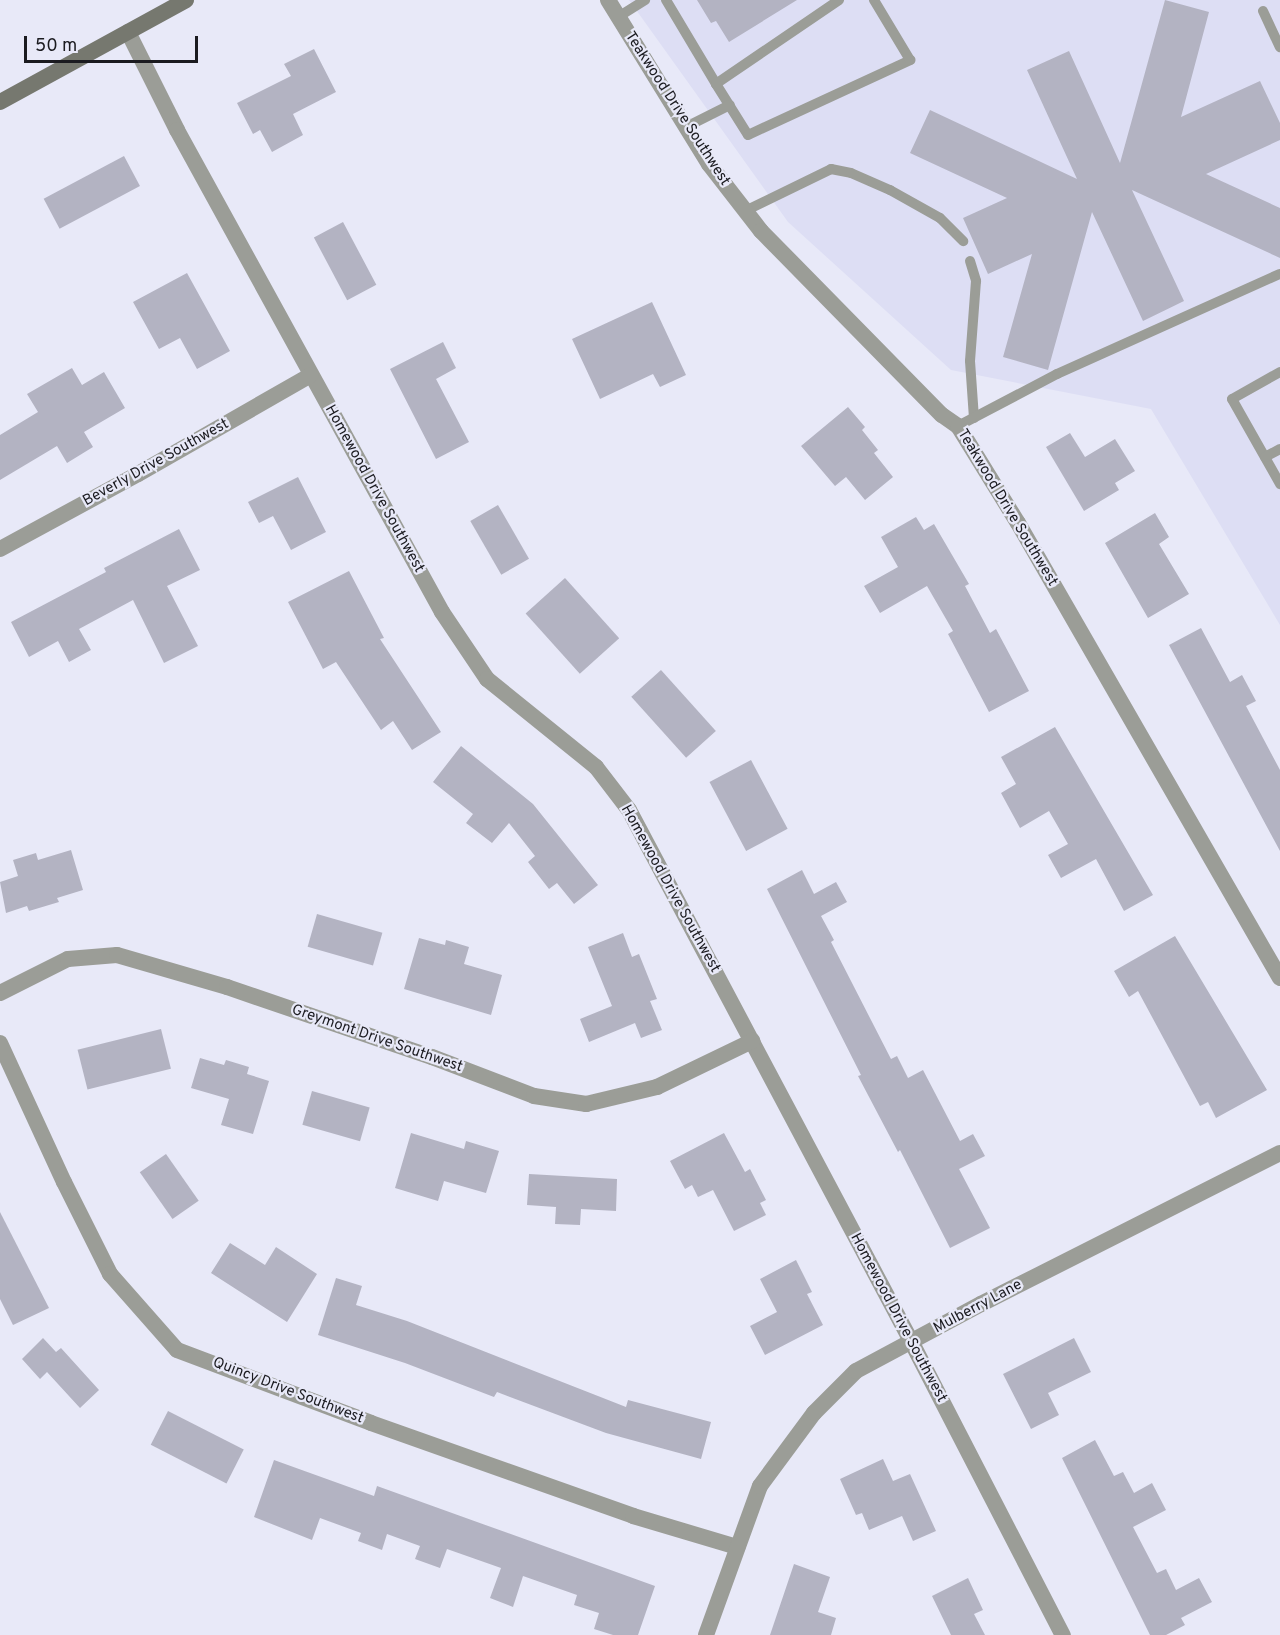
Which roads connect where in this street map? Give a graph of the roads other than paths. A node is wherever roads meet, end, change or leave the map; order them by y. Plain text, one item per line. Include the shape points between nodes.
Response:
1 (186, 0) edge
2 (608, 0) edge
3 (645, 0) edge
4 (666, 0) edge
5 (839, 0) edge
6 (874, 0) edge
7 (1263, 11) dead end
8 (618, 17) junction
9 (128, 32) junction
10 (1280, 47) edge
11 (716, 84) junction
12 (0, 102) edge
13 (729, 105) junction
14 (686, 127) junction
15 (745, 211) junction
16 (963, 241) dead end
17 (970, 261) dead end
18 (1280, 274) edge
19 (1280, 372) edge
20 (311, 375) junction
21 (974, 418) junction
22 (958, 426) junction
23 (1280, 449) edge
24 (1265, 457) junction
25 (1280, 484) edge
26 (0, 549) edge
27 (1280, 978) edge
28 (0, 993) edge
29 (752, 1041) junction
30 (0, 1043) edge
31 (1280, 1153) edge
32 (912, 1343) junction
33 (737, 1547) junction
34 (706, 1635) edge
35 (1063, 1635) edge

1 - 9 main road
2 - 8 street, Teakwood Drive Southwest
3 - 8 lane
4 - 11 lane
5 - 11 lane
6 - 13 lane via 910,60 748,135
7 - 10 lane
8 - 14 street, Teakwood Drive Southwest
9 - 12 main road
9 - 20 street, Homewood Drive Southwest
11 - 13 lane
13 - 14 lane
14 - 15 street, Teakwood Drive Southwest
15 - 16 lane via 831,169 890,190 940,218
15 - 22 street, Teakwood Drive Southwest via 942,415
17 - 21 lane via 976,281 970,361
18 - 21 lane via 1057,374
19 - 24 lane via 1232,399
20 - 26 street, Beverly Drive Southwest
20 - 29 street, Homewood Drive Southwest via 442,612 487,679 596,767 629,810
21 - 22 lane
22 - 27 street, Teakwood Drive Southwest
23 - 24 lane
24 - 25 lane
28 - 29 street, Greymont Drive Southwest via 68,958 117,955 238,991 534,1096 586,1104 657,1087
29 - 32 street, Homewood Drive Southwest
30 - 33 street, Quincy Drive Southwest via 110,1274 177,1350 622,1512
31 - 32 street, Mulberry Lane
32 - 33 street, Mulberry Lane via 856,1371 814,1413 759,1486
32 - 35 street, Homewood Drive Southwest
33 - 34 street, Mulberry Lane

